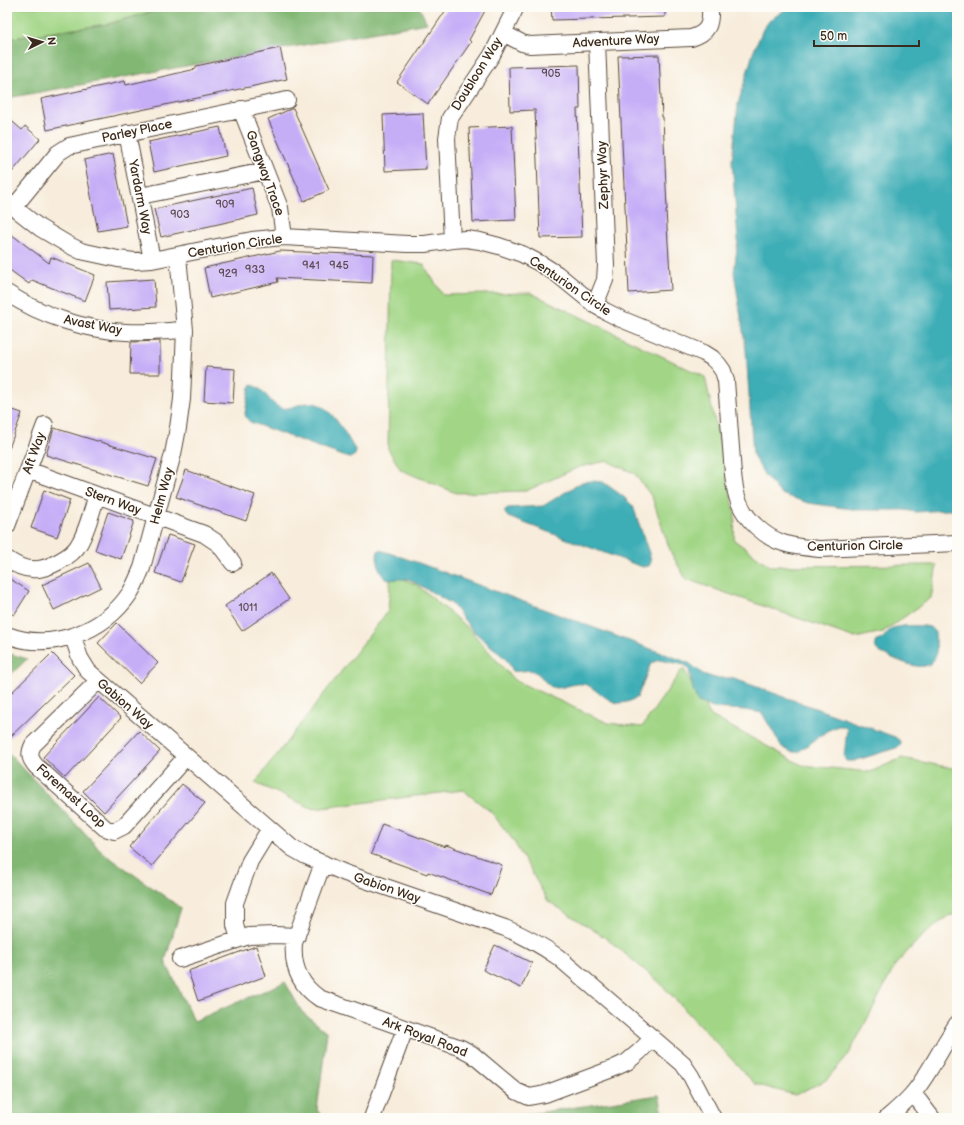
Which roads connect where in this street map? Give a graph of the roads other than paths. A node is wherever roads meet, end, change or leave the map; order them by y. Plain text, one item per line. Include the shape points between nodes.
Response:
1 (516, 7) edge
2 (710, 7) edge
3 (503, 33) junction
4 (597, 42) junction
5 (287, 100) dead end
6 (241, 109) junction
7 (127, 133) junction
8 (265, 170) junction
9 (140, 196) junction
10 (10, 204) edge
11 (284, 237) junction
12 (452, 240) junction
13 (178, 256) junction
14 (152, 260) junction
15 (7, 293) edge
16 (595, 306) junction
17 (185, 330) junction
18 (44, 425) dead end
19 (28, 470) junction
20 (98, 495) junction
21 (156, 517) junction
22 (7, 526) edge
23 (957, 543) edge
24 (7, 559) edge
25 (233, 563) dead end
26 (7, 635) edge
27 (73, 637) junction
28 (98, 681) junction
29 (186, 757) junction
30 (269, 830) junction
31 (323, 864) junction
32 (296, 936) junction
33 (238, 939) junction
34 (180, 959) dead end
35 (957, 1024) edge
36 (405, 1029) junction
37 (653, 1038) junction
38 (913, 1093) junction
39 (372, 1118) edge
40 (713, 1118) edge
41 (887, 1118) edge
42 (932, 1118) edge

1 - 3 street, Doubloon Way
2 - 4 street, Adventure Way via 710,21 706,30 691,38
3 - 4 street, Adventure Way via 522,43 530,44
3 - 12 street, Doubloon Way via 492,55 450,118 447,138
4 - 16 street, Zephyr Way via 606,265 605,280
5 - 6 street, Parley Place
6 - 7 street, Parley Place
6 - 8 street, Gangway Trace
7 - 9 street, Yardarm Way
7 - 10 street, Parley Place via 76,143 63,149
8 - 9 street
8 - 11 street, Gangway Trace via 280,208
9 - 14 street, Yardarm Way
10 - 14 street, Centurion Circle via 54,237 81,251 118,259
11 - 12 street, Centurion Circle via 407,244
11 - 13 street, Centurion Circle via 252,240
12 - 16 street, Centurion Circle via 480,241 522,254 557,274
13 - 14 street, Centurion Circle
13 - 17 street, Helm Way
15 - 17 street, Avast Way via 43,313 84,326 125,332
16 - 23 street, Centurion Circle via 621,319 696,348 718,364 726,381 733,474 739,502 748,518 770,536 782,543 820,549
17 - 21 street, Helm Way via 178,428
18 - 19 street, Aft Way
19 - 20 street, Stern Way
19 - 22 street, Aft Way
20 - 21 street, Stern Way
20 - 24 street via 80,544 66,558 33,570
21 - 25 street, Stern Way via 213,538
21 - 27 street, Helm Way via 142,568 129,594 104,620
26 - 27 street, Helm Way via 43,641
27 - 28 street, Gabion Way via 80,658
28 - 29 street, Gabion Way
28 - 29 street, Foremast Loop via 33,745 30,756 36,766 105,828 114,831 124,826
29 - 30 street, Gabion Way
30 - 31 street, Gabion Way via 292,848
30 - 33 street via 250,861 235,903
31 - 32 street, Ark Royal Road
31 - 37 street, Gabion Way via 525,936 558,957
32 - 33 street via 262,935
32 - 36 street, Ark Royal Road via 293,952 296,970 305,987 312,993 319,998
33 - 34 street
35 - 38 street
36 - 37 street, Ark Royal Road via 472,1054 516,1091 529,1097 546,1094 612,1069 633,1057
36 - 39 street
37 - 40 street, Gabion Way via 683,1064
38 - 41 street
38 - 42 street

